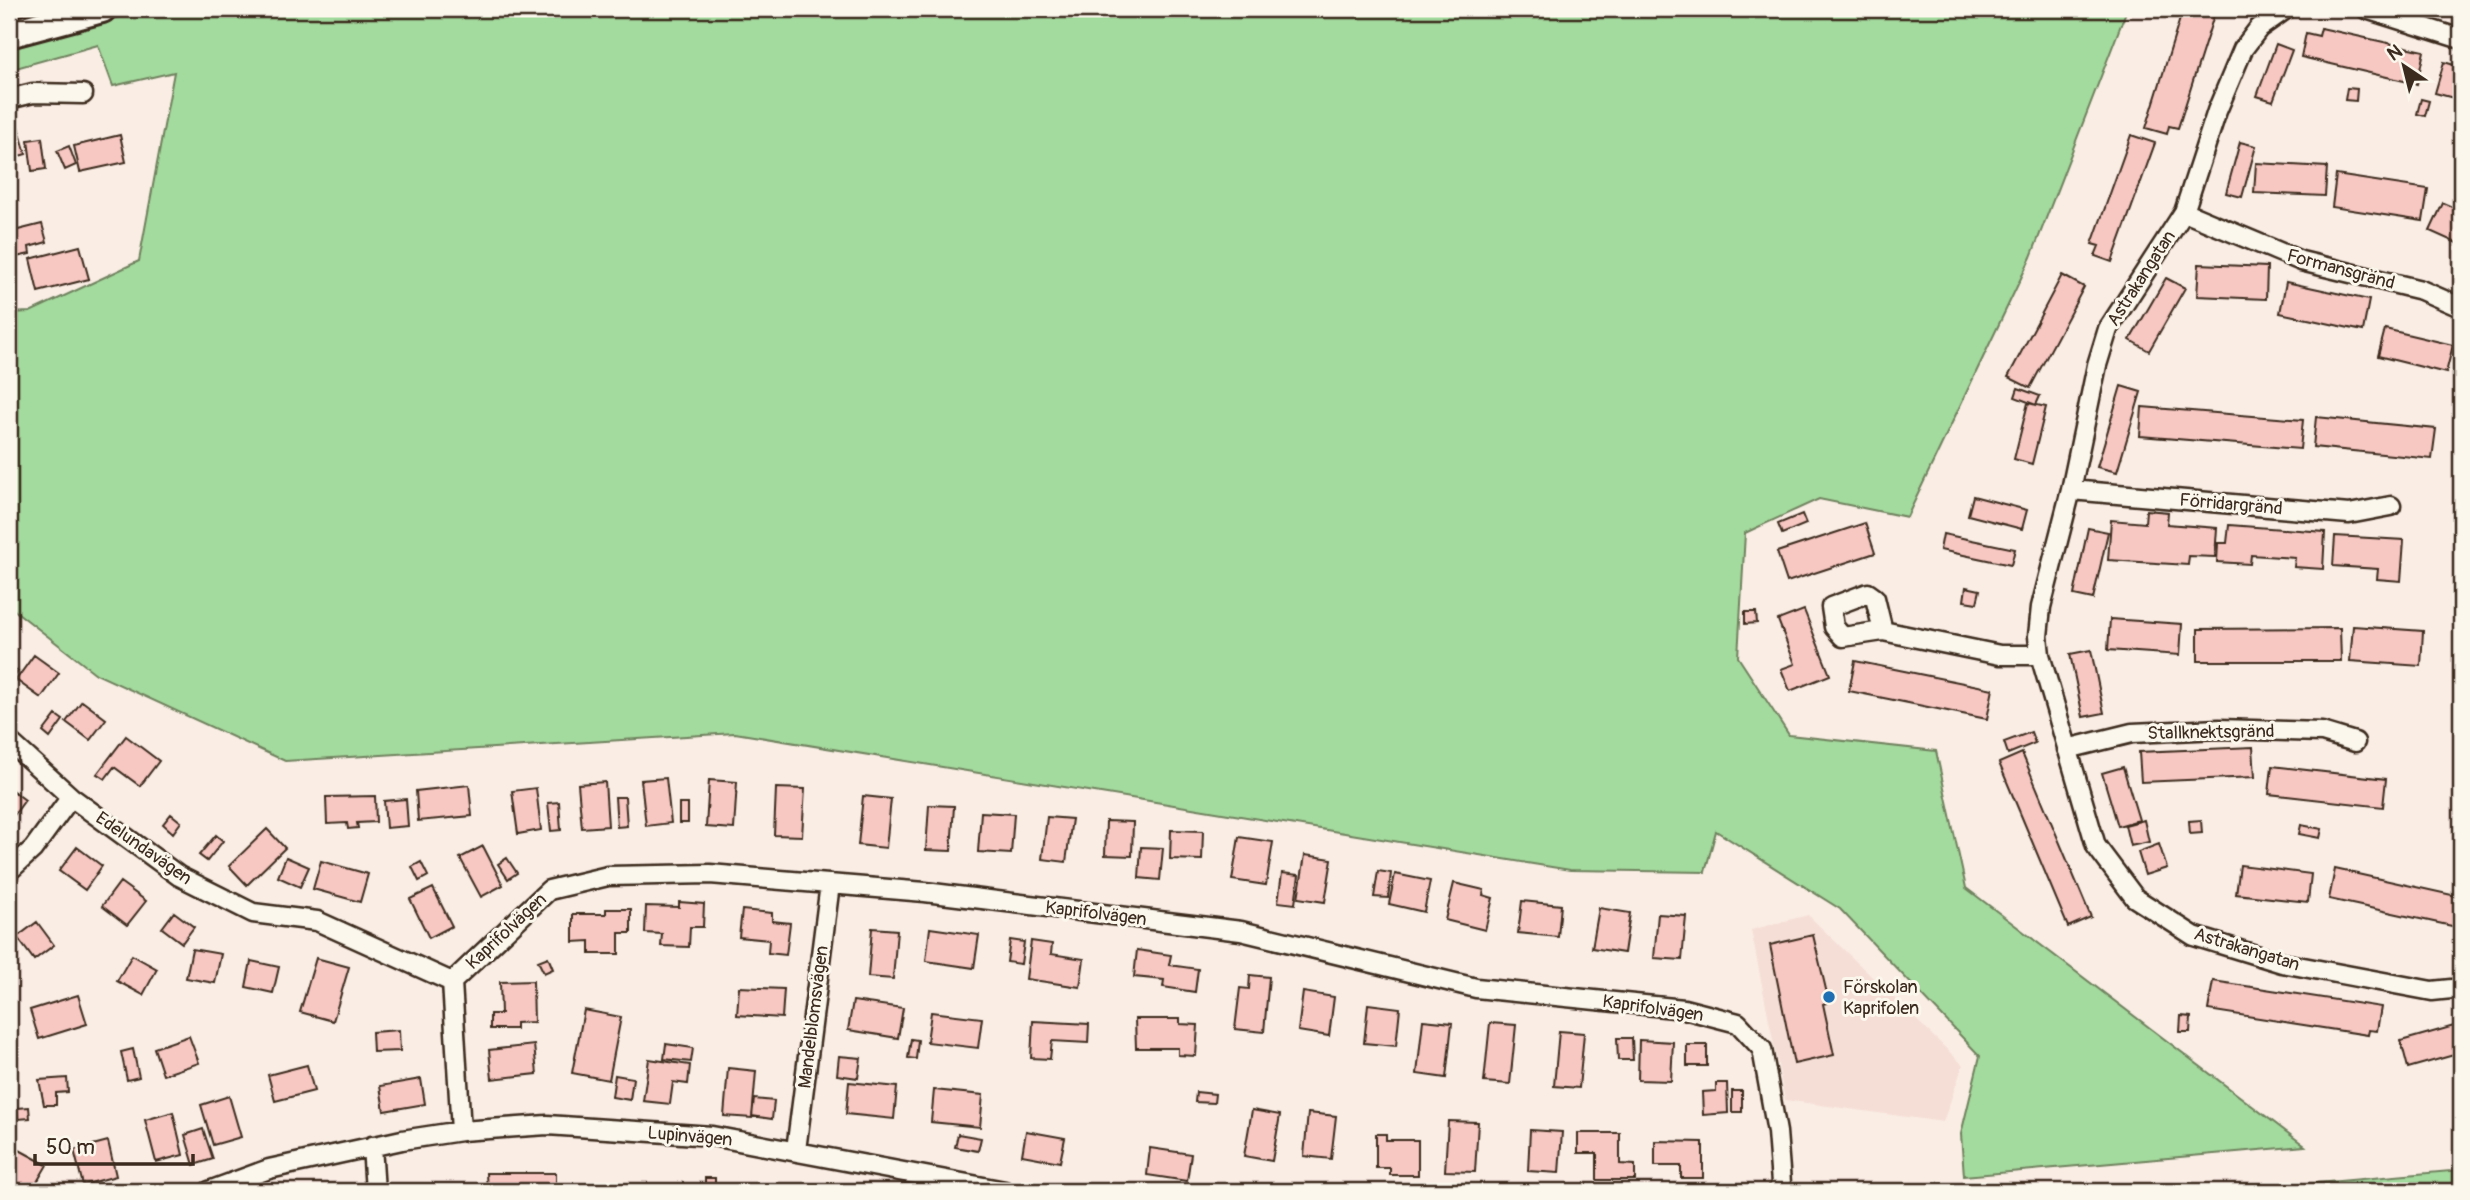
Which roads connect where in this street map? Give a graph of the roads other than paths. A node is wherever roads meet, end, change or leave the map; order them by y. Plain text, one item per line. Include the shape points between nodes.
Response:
1 (38, 9) edge
2 (102, 9) edge
3 (2286, 9) edge
4 (2366, 9) edge
5 (9, 17) edge
6 (9, 34) edge
7 (2461, 39) edge
8 (83, 94) dead end
9 (9, 99) edge
10 (2184, 212) junction
11 (2460, 307) edge
12 (2071, 490) junction
13 (2391, 506) dead end
14 (1883, 631) dead end
15 (2040, 655) junction
16 (9, 741) edge
17 (2355, 742) dead end
18 (2067, 749) junction
19 (71, 797) junction
20 (9, 871) edge
21 (830, 884) junction
22 (452, 982) junction
23 (2461, 988) edge
24 (461, 1131) junction
25 (372, 1146) junction
26 (796, 1150) junction
27 (983, 1190) edge
28 (209, 1191) edge
29 (375, 1191) edge
30 (1004, 1191) edge
31 (1778, 1191) edge

1 - 5 street
2 - 6 street
3 - 10 street, Astrakangatan via 2259,28 2243,49
4 - 7 street
8 - 9 street via 33,93
10 - 11 street, Formansgränd via 2301,261 2421,290
10 - 12 street, Astrakangatan via 2108,329 2096,365
12 - 13 street, Förridargränd via 2349,514
12 - 15 street, Astrakangatan via 2041,607
14 - 15 street via 2000,655
15 - 18 street, Astrakangatan
16 - 19 street, Edelundavägen
17 - 18 street, Stallknektsgränd via 2322,732 2219,729 2132,733
18 - 23 street, Astrakangatan via 2095,846 2135,898 2194,936 2281,963 2432,991
19 - 20 street via 33,849
19 - 22 street, Edelundavägen via 180,876 253,913 317,921
21 - 22 street, Kaprifolvägen via 710,874 608,876 549,890
21 - 26 street, Mandelblomsvägen
21 - 31 street, Kaprifolvägen via 1241,931 1476,988 1684,1009 1738,1023 1762,1049 1777,1132
22 - 24 street, Kaprifolvägen
24 - 25 street, Lupinvägen
24 - 26 street, Lupinvägen via 547,1125 712,1136
25 - 28 street, Lupinvägen via 269,1169
25 - 29 street
26 - 27 street, Lupinvägen
27 - 30 street, Lupinvägen

